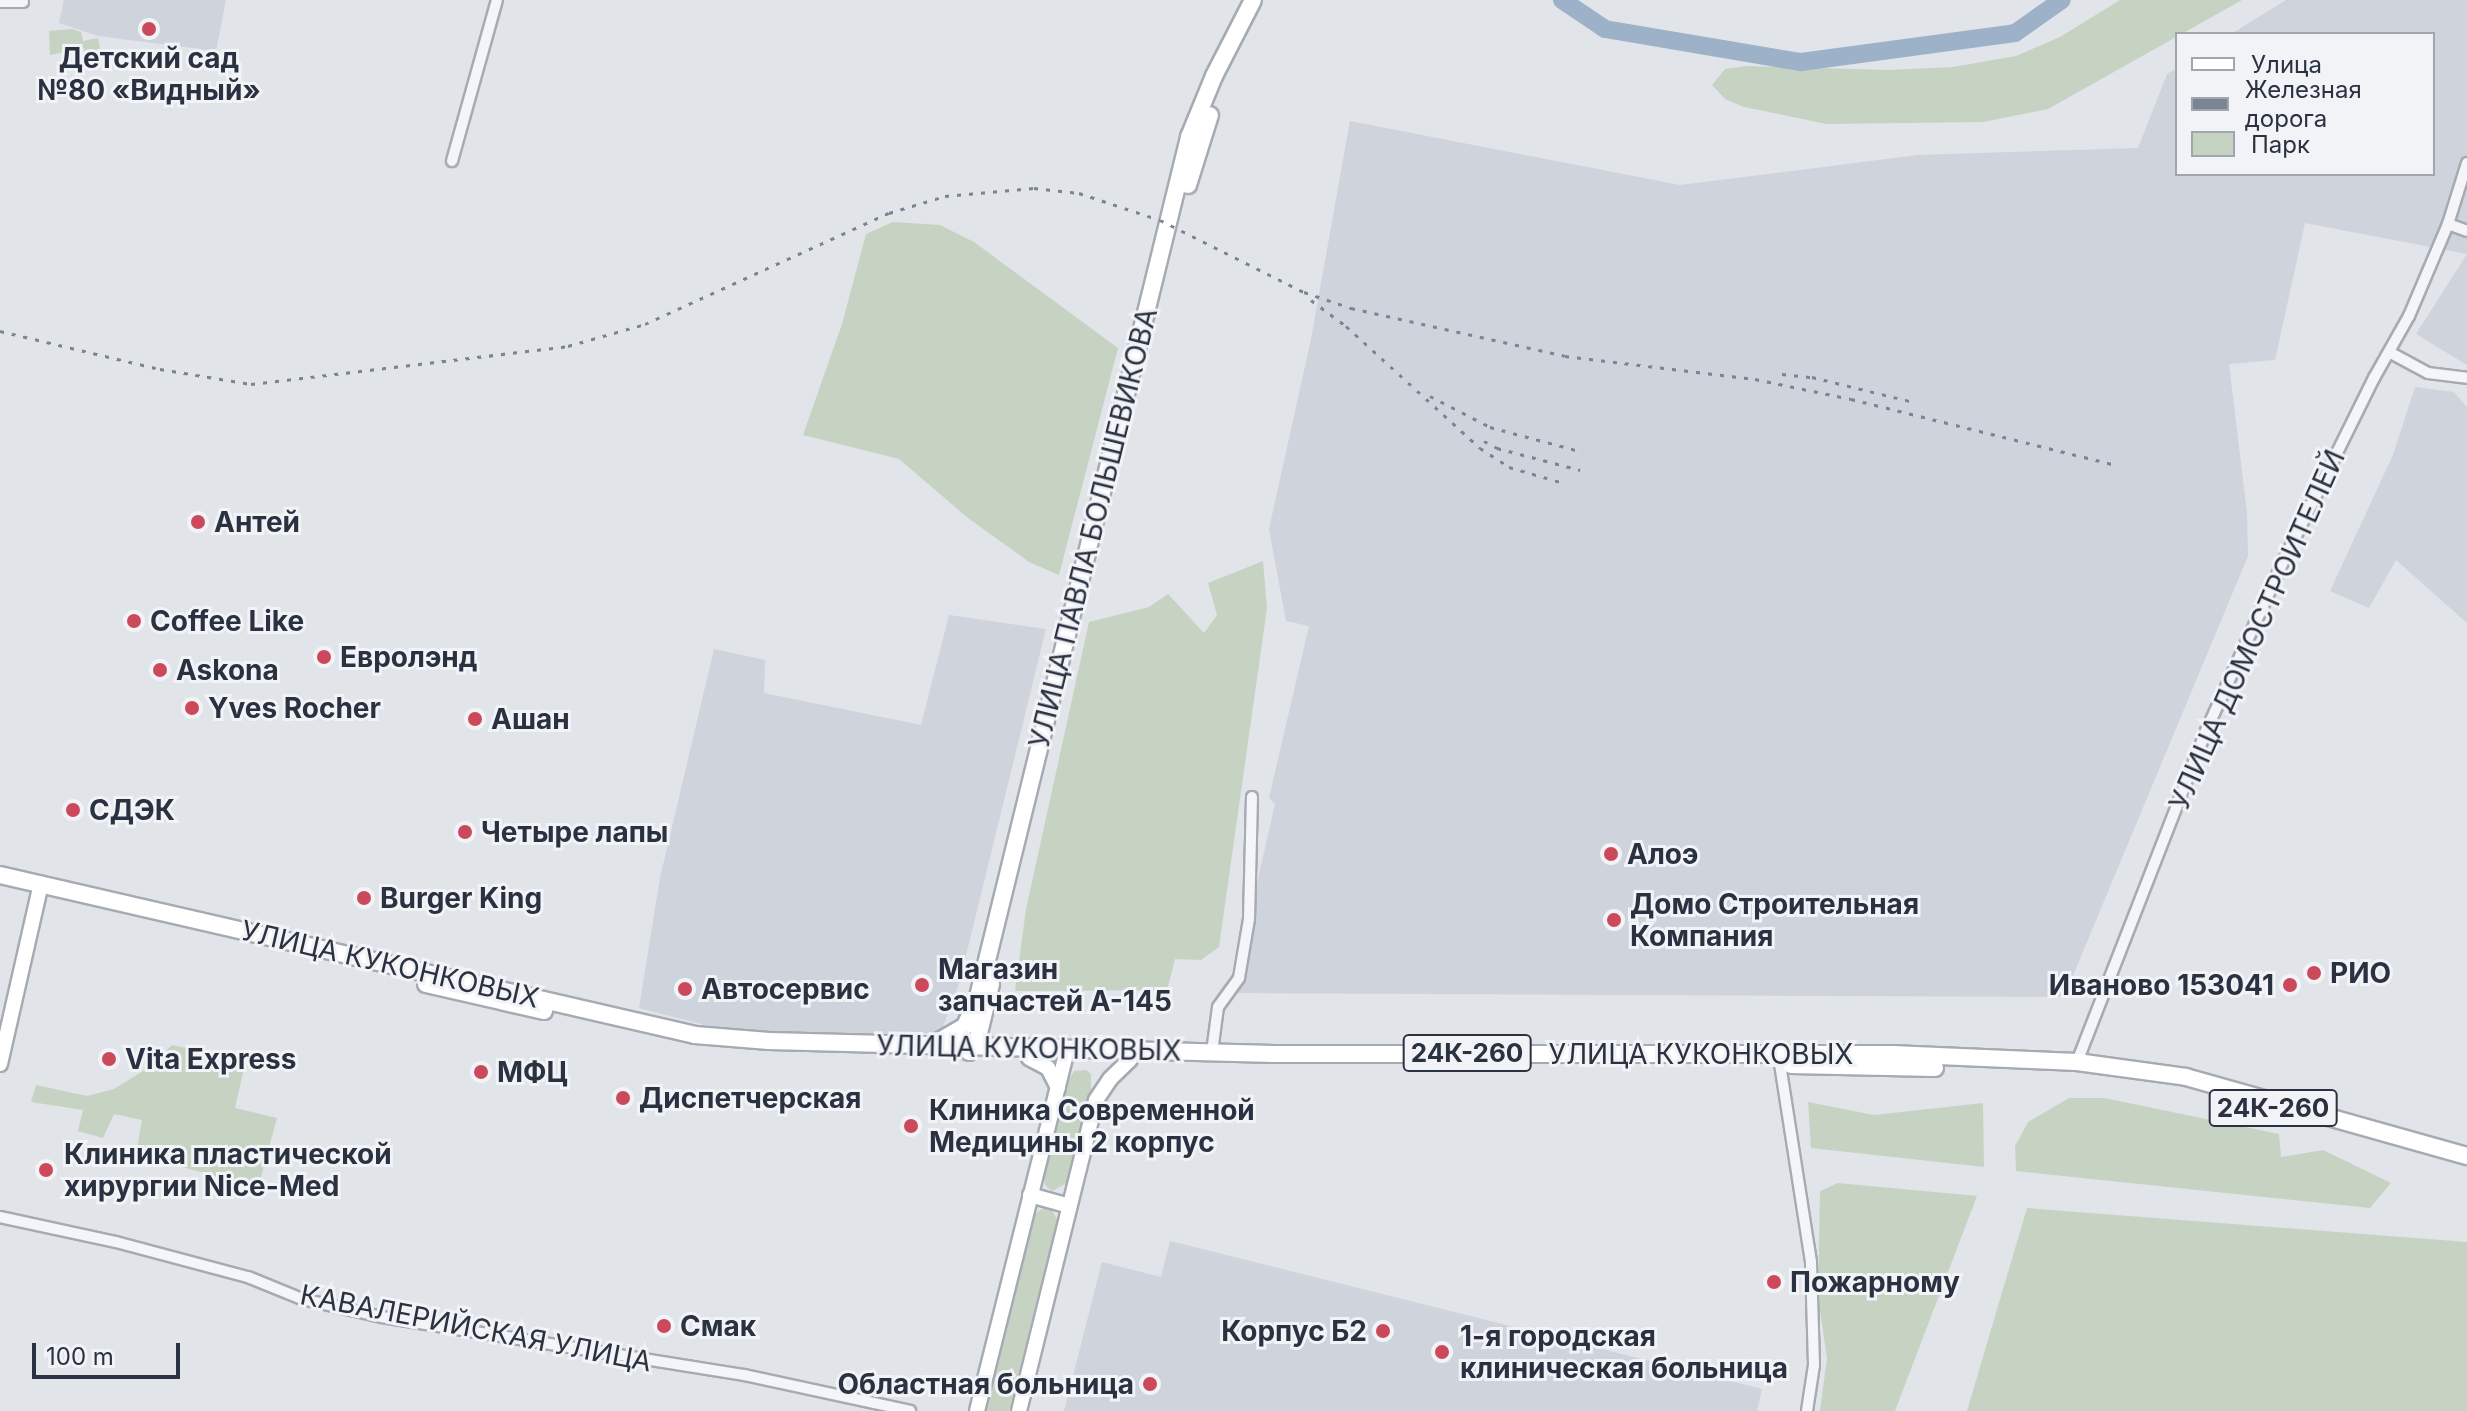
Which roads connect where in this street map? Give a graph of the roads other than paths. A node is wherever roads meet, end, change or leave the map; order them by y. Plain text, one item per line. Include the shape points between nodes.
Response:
1 (497, 0) edge
2 (1260, 1) edge
3 (0, 2) edge
4 (23, 2) dead end
5 (452, 161) dead end
6 (2467, 163) edge
7 (2448, 224) junction
8 (2467, 231) edge
9 (2389, 352) junction
10 (2467, 378) edge
11 (1252, 797) dead end
12 (5, 881) edge
13 (40, 889) junction
14 (982, 1000) junction
15 (931, 1045) junction
16 (967, 1051) junction
17 (1212, 1052) junction
18 (1066, 1054) junction
19 (1016, 1055) junction
20 (1130, 1060) junction
21 (1779, 1061) junction
22 (0, 1064) edge
23 (2076, 1066) junction
24 (1059, 1088) junction
25 (2467, 1159) edge
26 (1030, 1195) junction
27 (1070, 1206) junction
28 (0, 1217) edge
29 (910, 1411) edge
30 (977, 1411) edge
31 (1019, 1411) edge
32 (1807, 1411) edge

1 - 5 street
2 - 14 main road, УЛИЦА ПАВЛА БОЛЬШЕВИКОВА via 1215,101 1180,212
3 - 4 street
6 - 7 street, УЛИЦА ДОМОСТРОИТЕЛЕЙ
7 - 8 street
7 - 9 street, УЛИЦА ДОМОСТРОИТЕЛЕЙ
9 - 10 street via 2428,373
9 - 23 street, УЛИЦА ДОМОСТРОИТЕЛЕЙ via 2285,558 2206,731
11 - 17 street via 1249,919 1239,978 1218,1007
12 - 13 main road, УЛИЦА КУКОНКОВЫХ
13 - 15 main road, УЛИЦА КУКОНКОВЫХ via 695,1035
13 - 16 main road, УЛИЦА КУКОНКОВЫХ via 693,1044 770,1052
13 - 22 main road
14 - 15 main road, УЛИЦА ПАВЛА БОЛЬШЕВИКОВА via 965,1026
14 - 16 main road
14 - 19 main road via 986,1025
15 - 16 main road, УЛИЦА КУКОНКОВЫХ
16 - 19 main road, УЛИЦА КУКОНКОВЫХ
17 - 18 main road, УЛИЦА КУКОНКОВЫХ / 24К-260
17 - 21 main road, УЛИЦА КУКОНКОВЫХ / 24К-260
18 - 19 main road, УЛИЦА КУКОНКОВЫХ / 24К-260
18 - 20 main road, УЛИЦА КУКОНКОВЫХ
18 - 24 main road
19 - 24 main road via 1048,1068
20 - 21 main road, УЛИЦА КУКОНКОВЫХ
20 - 27 main road via 1096,1100
21 - 23 main road, УЛИЦА КУКОНКОВЫХ / 24К-260 via 1892,1054
21 - 32 street via 1811,1263 1814,1365
23 - 25 main road, 24К-260 via 2186,1077
24 - 26 main road
26 - 27 main road
26 - 30 main road
27 - 31 main road
28 - 29 street, КАВАЛЕРИЙСКАЯ УЛИЦА via 116,1242 248,1277 302,1299 382,1317 744,1375

